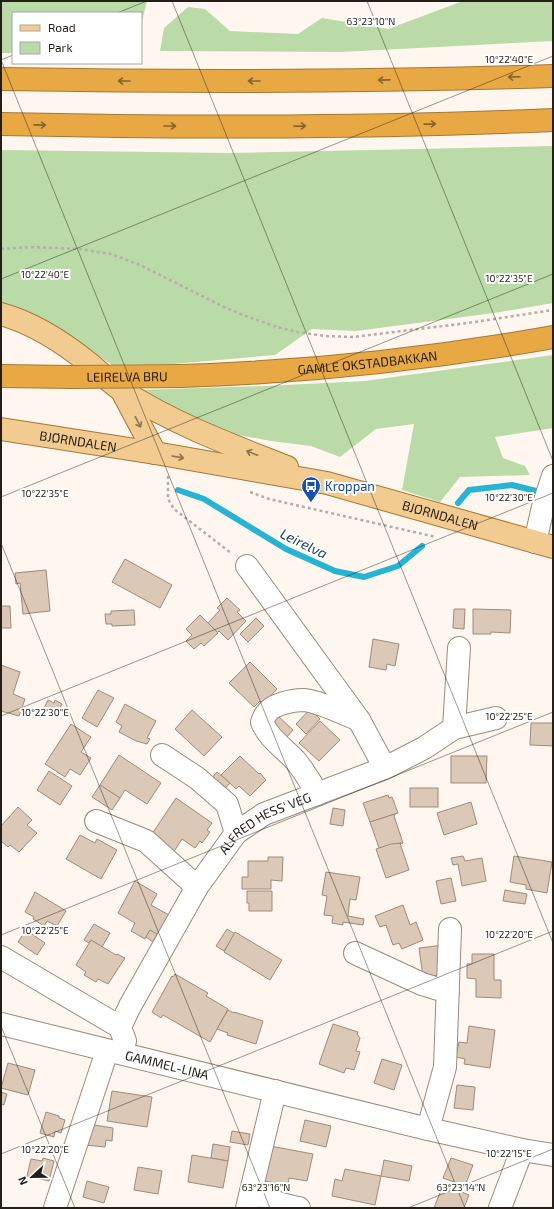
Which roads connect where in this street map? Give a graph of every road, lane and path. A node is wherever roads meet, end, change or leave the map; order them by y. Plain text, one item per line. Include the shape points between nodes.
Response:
1 (553, 76) edge
2 (1, 79) edge
3 (553, 120) edge
4 (1, 124) edge
5 (1, 249) edge
6 (553, 310) edge
7 (1, 314) edge
8 (553, 337) edge
9 (1, 376) edge
10 (181, 376) joint
11 (122, 390) junction
12 (1, 429) edge
13 (155, 453) junction
14 (168, 471) dead end
15 (552, 476) edge
16 (327, 484) junction
17 (248, 492) dead end
18 (440, 538) dead end
19 (544, 545) edge
20 (247, 566) joint
21 (459, 648) dead end
22 (496, 718) dead end
23 (359, 720) junction
24 (454, 728) junction
25 (162, 755) dead end
26 (385, 768) junction
27 (317, 794) junction
28 (96, 821) dead end
29 (236, 833) junction
30 (197, 887) junction
31 (450, 929) dead end
32 (355, 953) dead end
33 (1, 957) edge
34 (448, 992) junction
35 (1, 1024) edge
36 (120, 1027) junction
37 (107, 1051) junction
38 (131, 1057) junction
39 (275, 1091) junction
40 (428, 1128) junction
41 (522, 1150) junction
42 (553, 1156) edge
43 (249, 1198) edge
44 (289, 1207) edge
45 (55, 1208) edge
46 (500, 1208) edge

1 -> 2 highway via 279,82
4 -> 3 highway via 281,126
5 - 6 path via 80,249 111,254 140,265 243,315 277,327 325,336 352,337
7 - 11 main road, BJØRNDALEN via 39,329 67,346
8 - 10 highway, GAMLE OKSTADBAKKAN via 394,361
9 - 10 highway, LEIRELVA BRU, bridge
11 -> 13 main road, BJØRNDALEN
16 -> 11 main road, BJØRNDALEN via 188,427
12 - 13 main road, BJØRNDALEN
13 -> 16 main road, BJØRNDALEN
14 - 20 path via 168,499 174,509
15 - 19 street via 543,507
16 - 19 main road, BJØRNDALEN
17 - 18 path via 268,499
20 - 23 street
21 - 24 street
22 - 24 street, ALFRED HESS' VEG
23 - 26 street
23 - 27 street via 304,700 286,702 266,713 262,722 266,732 294,759
24 - 26 street, ALFRED HESS' VEG via 424,748
25 - 29 street via 198,778 227,804
26 - 27 street, ALFRED HESS' VEG
27 - 29 street, ALFRED HESS' VEG via 264,814
28 - 30 street via 146,841
29 - 30 street, ALFRED HESS' VEG
30 - 36 street, ALFRED HESS' VEG
31 - 34 street
32 - 34 street via 422,984
33 - 36 street, GAMMEL-LINA
34 - 40 street via 445,1067
35 - 37 street
36 - 38 street, GAMMEL-LINA
37 - 38 street
37 - 45 street
38 - 39 street, GAMMEL-LINA
39 - 40 street, GAMMEL-LINA
39 - 43 street
40 - 41 street, GAMMEL-LINA
41 - 42 street, GAMMEL-LINA
41 - 46 street
43 - 44 street via 265,1198

